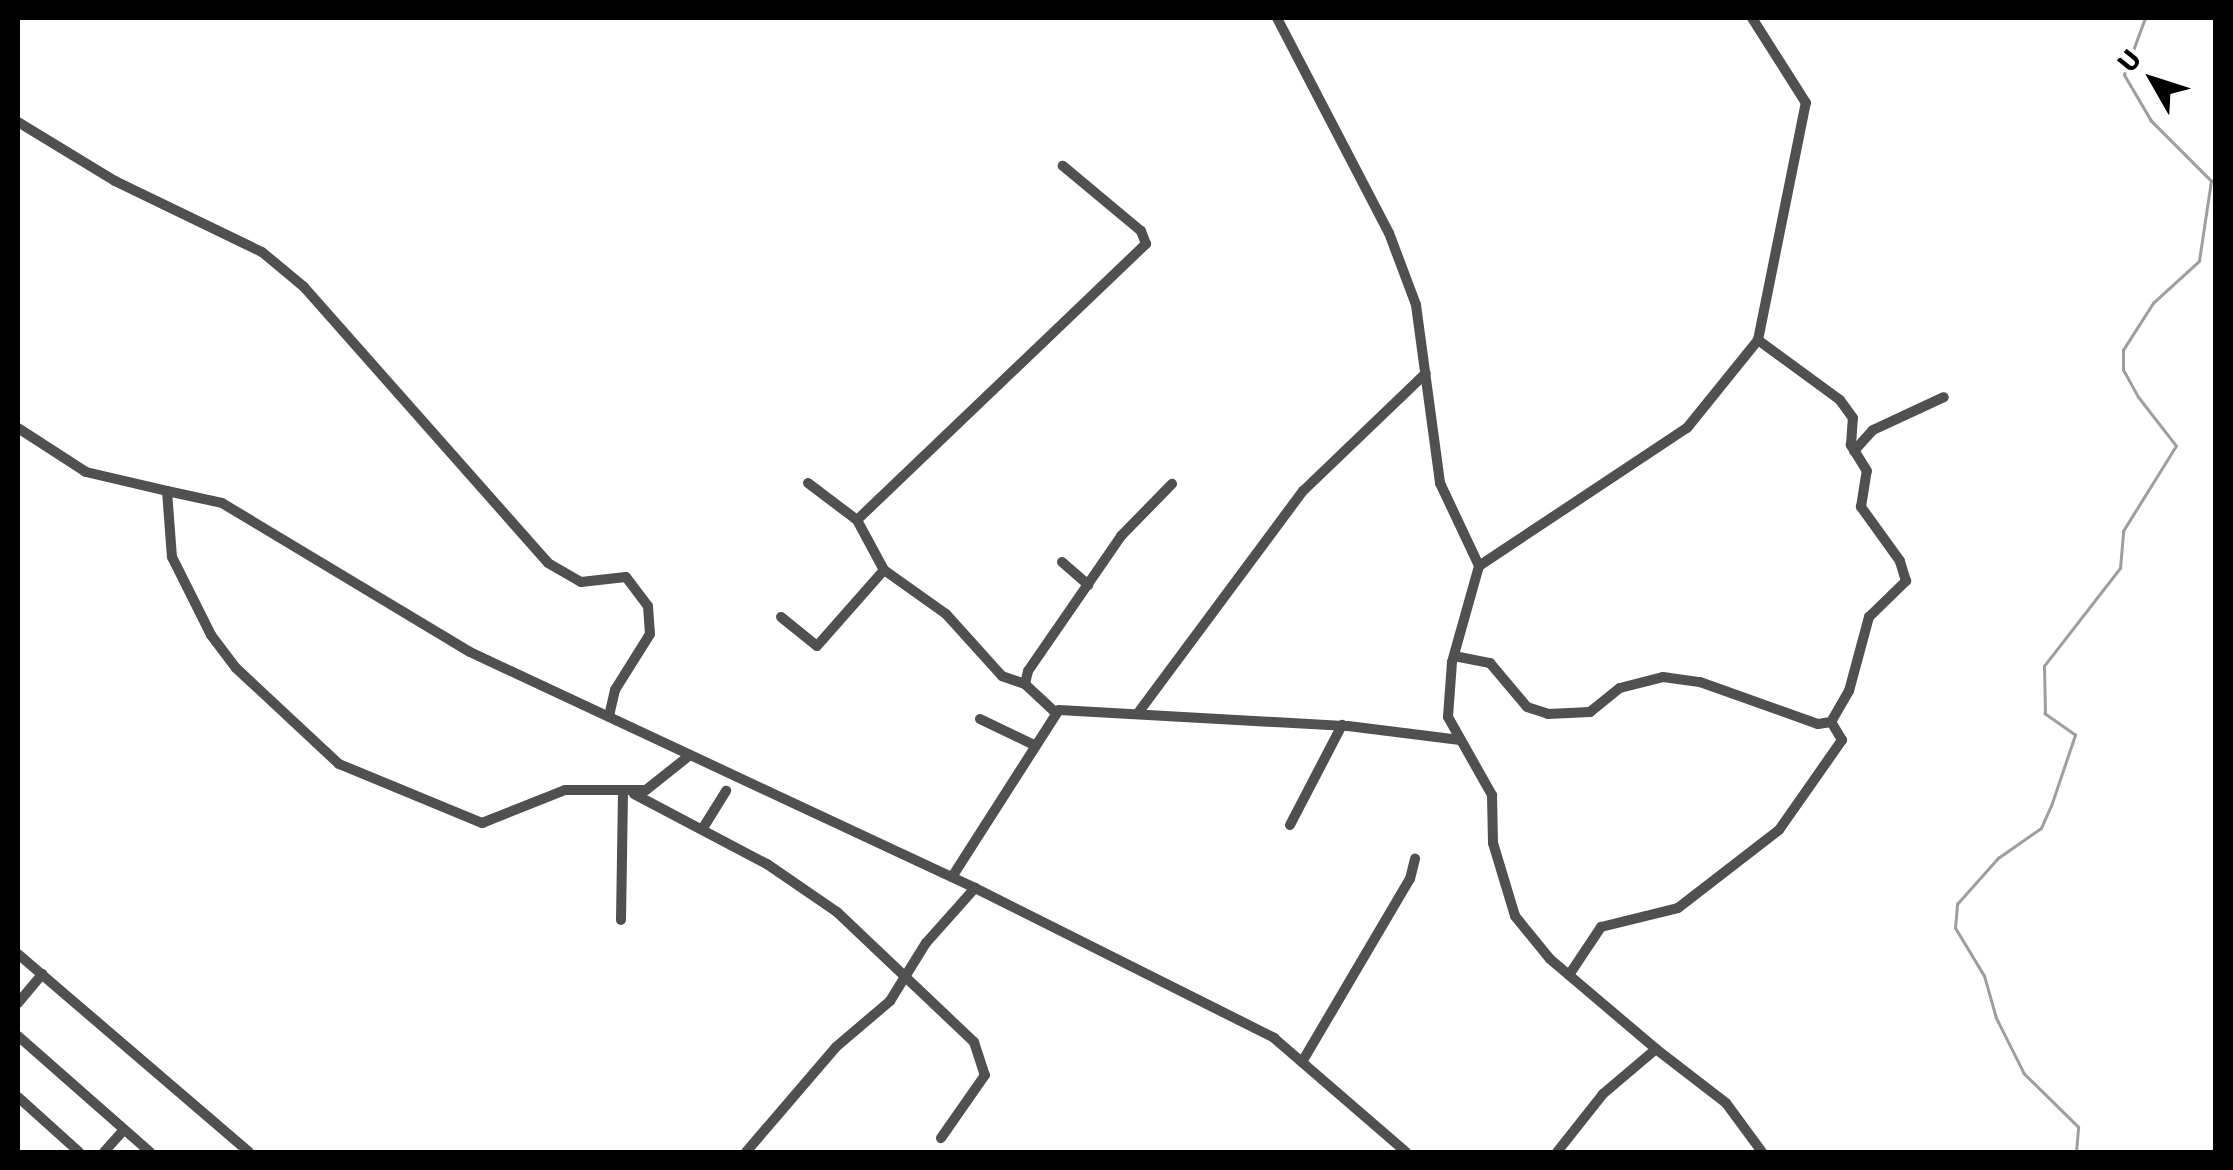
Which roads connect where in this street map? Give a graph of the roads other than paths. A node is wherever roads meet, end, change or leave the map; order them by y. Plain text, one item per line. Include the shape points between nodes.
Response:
1 (1277, 18) edge
2 (1752, 18) edge
3 (18, 122) edge
4 (1064, 166) dead end
5 (1758, 340) junction
6 (1426, 372) junction
7 (1944, 397) dead end
8 (18, 428) edge
9 (1854, 451) junction
10 (808, 482) dead end
11 (1172, 484) dead end
12 (167, 492) junction
13 (857, 520) junction
14 (1062, 562) dead end
15 (1479, 566) junction
16 (884, 570) junction
17 (1088, 584) junction
18 (781, 617) dead end
19 (1454, 656) junction
20 (1025, 684) junction
21 (1055, 712) junction
22 (1138, 714) junction
23 (609, 716) junction
24 (980, 718) dead end
25 (1831, 722) junction
26 (1342, 726) junction
27 (1460, 740) junction
28 (1034, 746) junction
29 (690, 755) junction
30 (726, 792) dead end
31 (628, 794) junction
32 (1290, 825) dead end
33 (703, 828) junction
34 (1415, 859) dead end
35 (952, 877) junction
36 (975, 888) junction
37 (621, 920) dead end
38 (18, 954) edge
39 (904, 973) junction
40 (42, 974) junction
41 (1569, 975) junction
42 (18, 1002) edge
43 (18, 1036) edge
44 (1656, 1048) junction
45 (1302, 1062) junction
46 (18, 1098) edge
47 (123, 1130) junction
48 (941, 1138) dead end
49 (79, 1152) edge
50 (104, 1152) edge
51 (150, 1152) edge
52 (249, 1152) edge
53 (746, 1152) edge
54 (1406, 1152) edge
55 (1556, 1152) edge
56 (1762, 1152) edge

1 - 6 street via 1389,233 1416,304
2 - 5 street via 1806,104
3 - 23 street via 115,181 262,252 304,287 548,564 581,582 622,575 639,590 650,617 649,642 620,680
4 - 13 street via 1141,230 1146,244
5 - 9 street via 1846,406 1855,423
5 - 15 street via 1687,428
6 - 15 street via 1440,483
6 - 22 street via 1303,491
7 - 9 street via 1873,430
8 - 12 street via 86,472
9 - 25 street via 1866,466 1861,507 1900,561 1906,581 1869,617 1849,691
10 - 13 street
11 - 17 street via 1121,536
12 - 23 street via 222,503 470,652
12 - 31 street via 172,557 206,626 236,668 330,758 472,823 492,822 564,790
13 - 16 street
14 - 17 street
15 - 19 street
16 - 18 street via 817,646
16 - 20 street via 946,614 998,672
17 - 20 street
19 - 25 street via 1490,663 1526,707 1548,714 1590,712 1620,688 1663,677 1700,682 1818,724
19 - 27 street via 1446,704
20 - 21 street
21 - 22 street
21 - 28 street
22 - 26 street
23 - 29 street
24 - 28 street
25 - 41 street via 1842,740 1778,830 1678,908 1601,926
26 - 27 street
26 - 32 street via 1320,779
27 - 41 street via 1492,795 1493,842 1515,916
28 - 35 street
29 - 31 street via 654,786
29 - 35 street
30 - 33 street
31 - 33 street
31 - 37 street
33 - 39 street via 837,912
34 - 45 street via 1410,880
35 - 36 street
36 - 39 street
36 - 45 street via 1274,1038
38 - 40 street
39 - 48 street via 974,1042 986,1064 975,1094
39 - 53 street via 890,1001 836,1047
40 - 42 street
40 - 52 street
41 - 44 street
43 - 47 street
44 - 55 street via 1603,1094
44 - 56 street via 1716,1093
45 - 54 street
46 - 49 street
47 - 50 street
47 - 51 street

